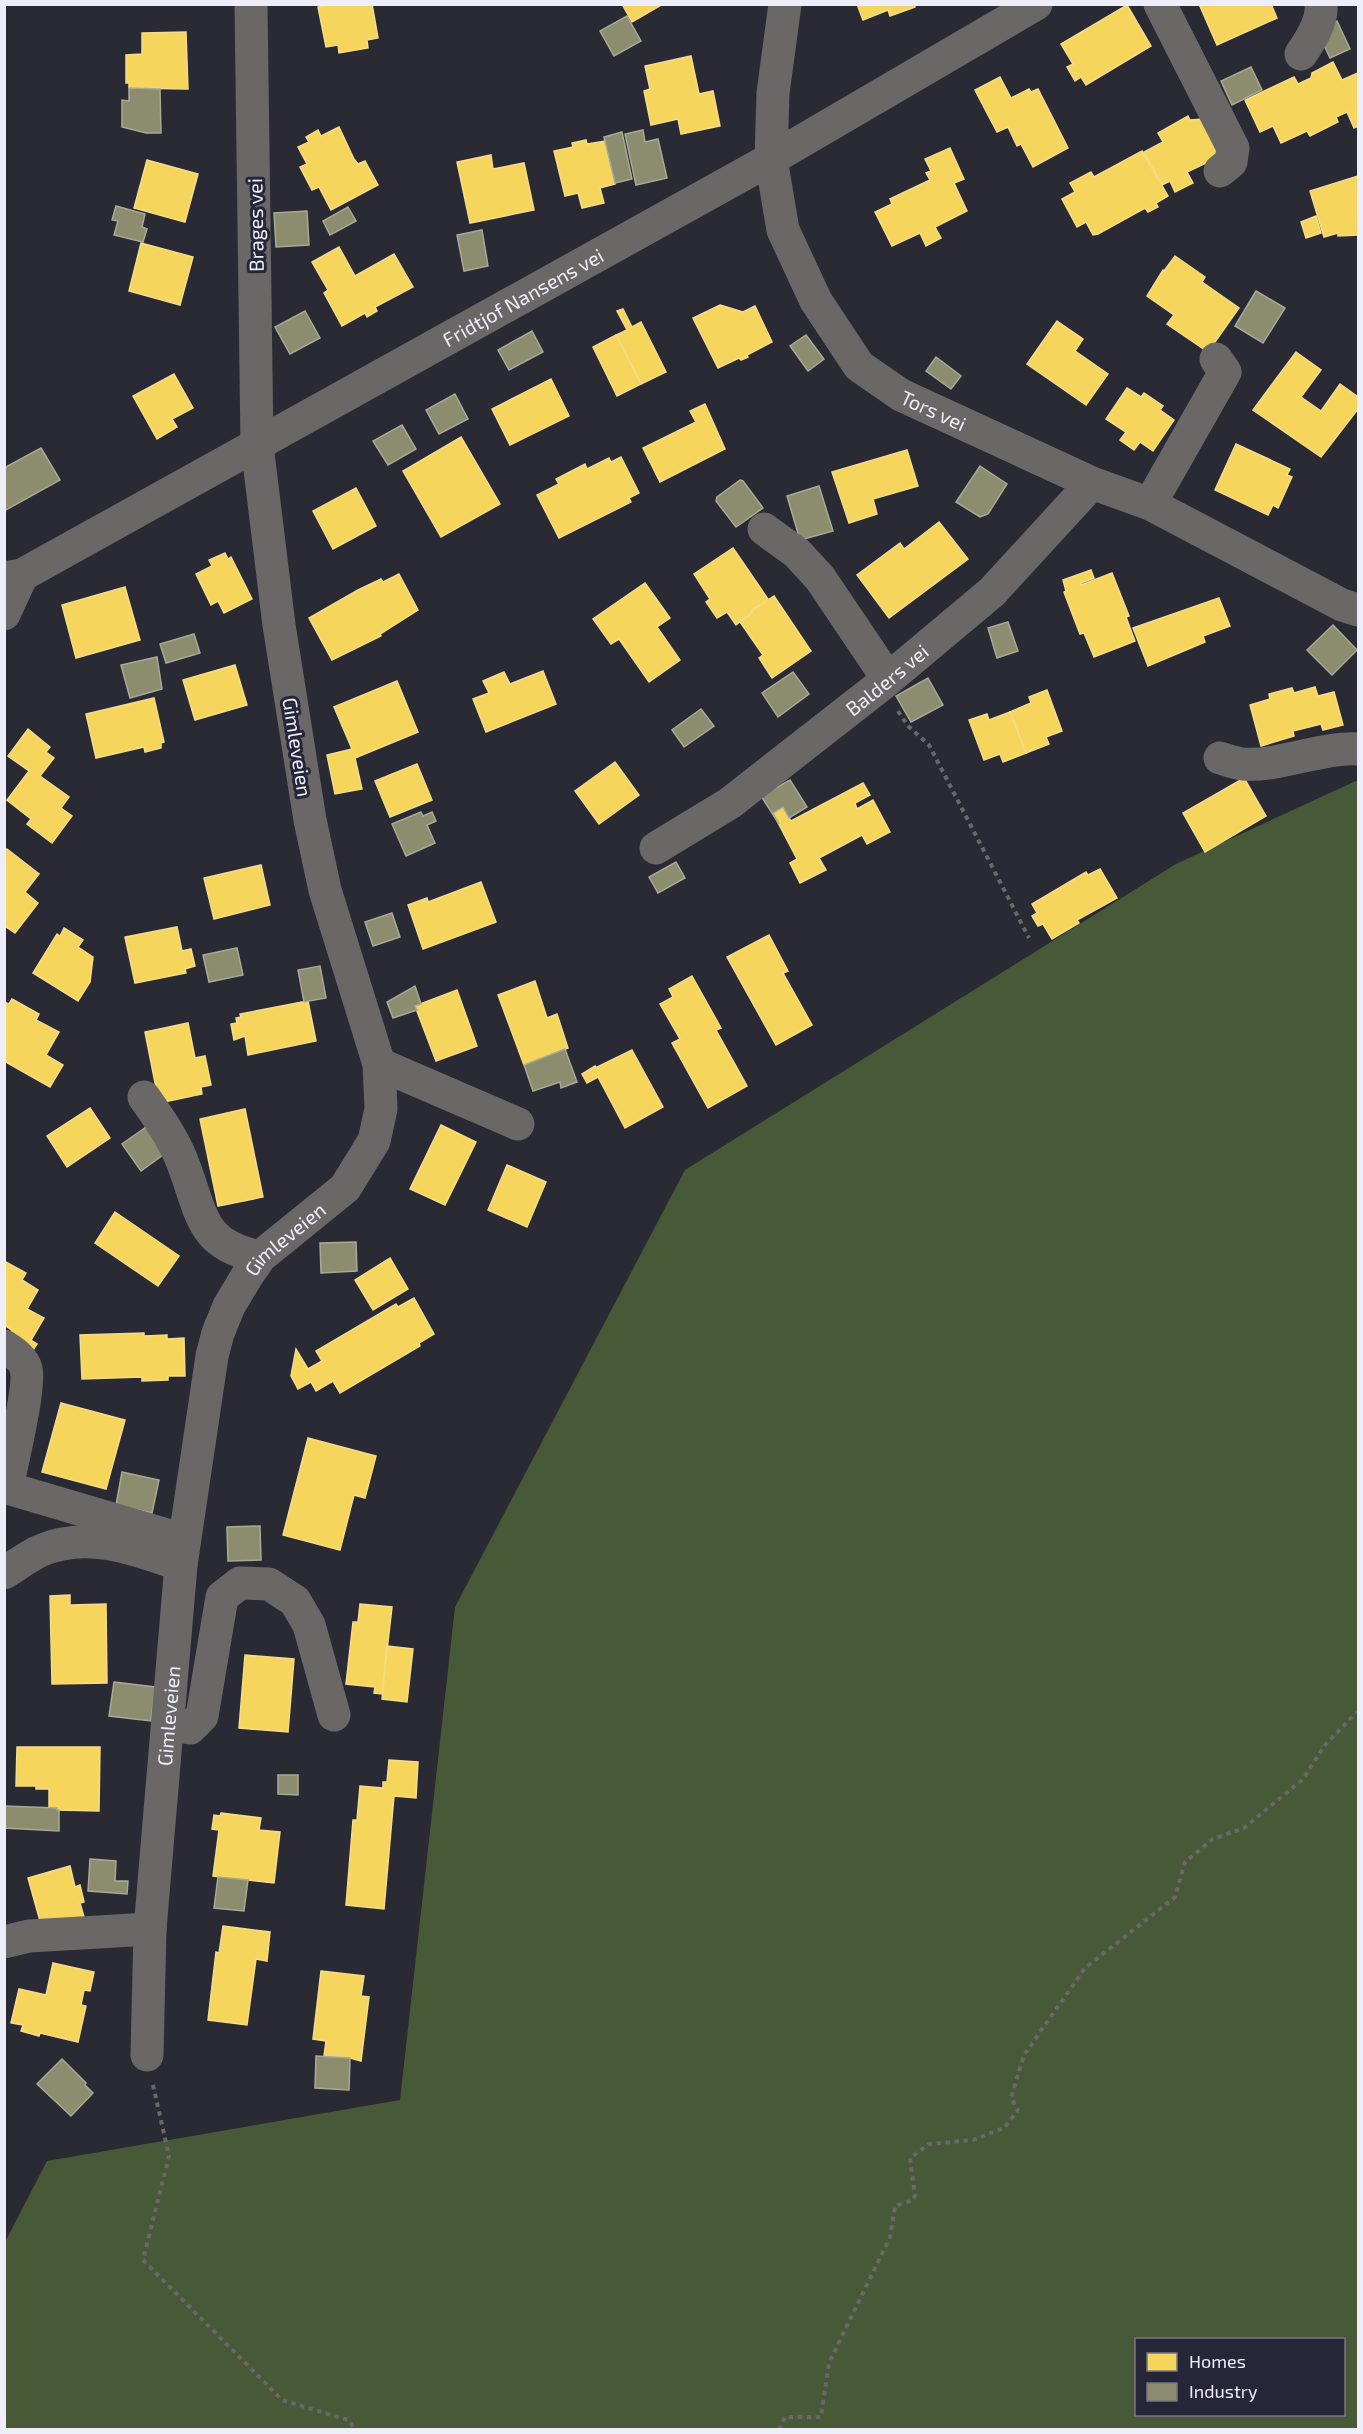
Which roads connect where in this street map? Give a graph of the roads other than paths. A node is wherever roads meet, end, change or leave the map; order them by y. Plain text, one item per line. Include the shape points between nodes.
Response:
1 (251, 4) edge
2 (785, 4) edge
3 (1036, 4) edge
4 (1160, 4) edge
5 (1321, 4) edge
6 (1301, 54) dead end
7 (771, 159) junction
8 (1220, 171) dead end
9 (1216, 359) dead end
10 (257, 446) junction
11 (1092, 483) junction
12 (1150, 504) junction
13 (764, 529) dead end
14 (13, 576) edge
15 (1359, 610) edge
16 (4, 614) edge
17 (885, 682) junction
18 (1359, 749) edge
19 (1220, 758) dead end
20 (656, 848) dead end
21 (379, 1064) junction
22 (144, 1097) dead end
23 (518, 1124) dead end
24 (261, 1257) junction
25 (4, 1346) edge
26 (6, 1488) edge
27 (182, 1552) junction
28 (4, 1573) edge
29 (334, 1715) dead end
30 (169, 1725) junction
31 (150, 1929) junction
32 (4, 1942) edge
33 (147, 2055) road end

1 - 10 street, Brages vei
2 - 7 street, Tors vei via 773,93
3 - 7 street, Fridtjof Nansens vei
4 - 8 street via 1233,148 1231,162
5 - 6 street via 1319,20
7 - 10 street, Fridtjof Nansens vei
7 - 11 street, Tors vei via 783,230 816,301 859,366 901,395
9 - 12 street via 1225,372
10 - 14 street, Fridtjof Nansens vei
10 - 21 street, Gimleveien via 279,625 310,820 325,890
11 - 12 street, Tors vei
11 - 17 street, Balders vei via 992,592
12 - 15 street, Tors vei via 1342,605
13 - 17 street via 797,553 820,578
14 - 16 street
17 - 20 street, Balders vei via 730,803
18 - 19 street via 1243,764
21 - 23 street
21 - 24 street, Gimleveien via 381,1109 374,1141 345,1188
22 - 24 street via 167,1130 205,1226 226,1247
24 - 27 street, Gimleveien via 229,1306 218,1333
25 - 26 street via 27,1370
26 - 27 street
27 - 28 street via 66,1542 39,1551
27 - 30 street, Gimleveien
29 - 30 street via 309,1625 295,1601 269,1584 240,1583 222,1597 202,1716 190,1728
30 - 31 street, Gimleveien
31 - 32 street via 28,1935
31 - 33 street, Gimleveien

